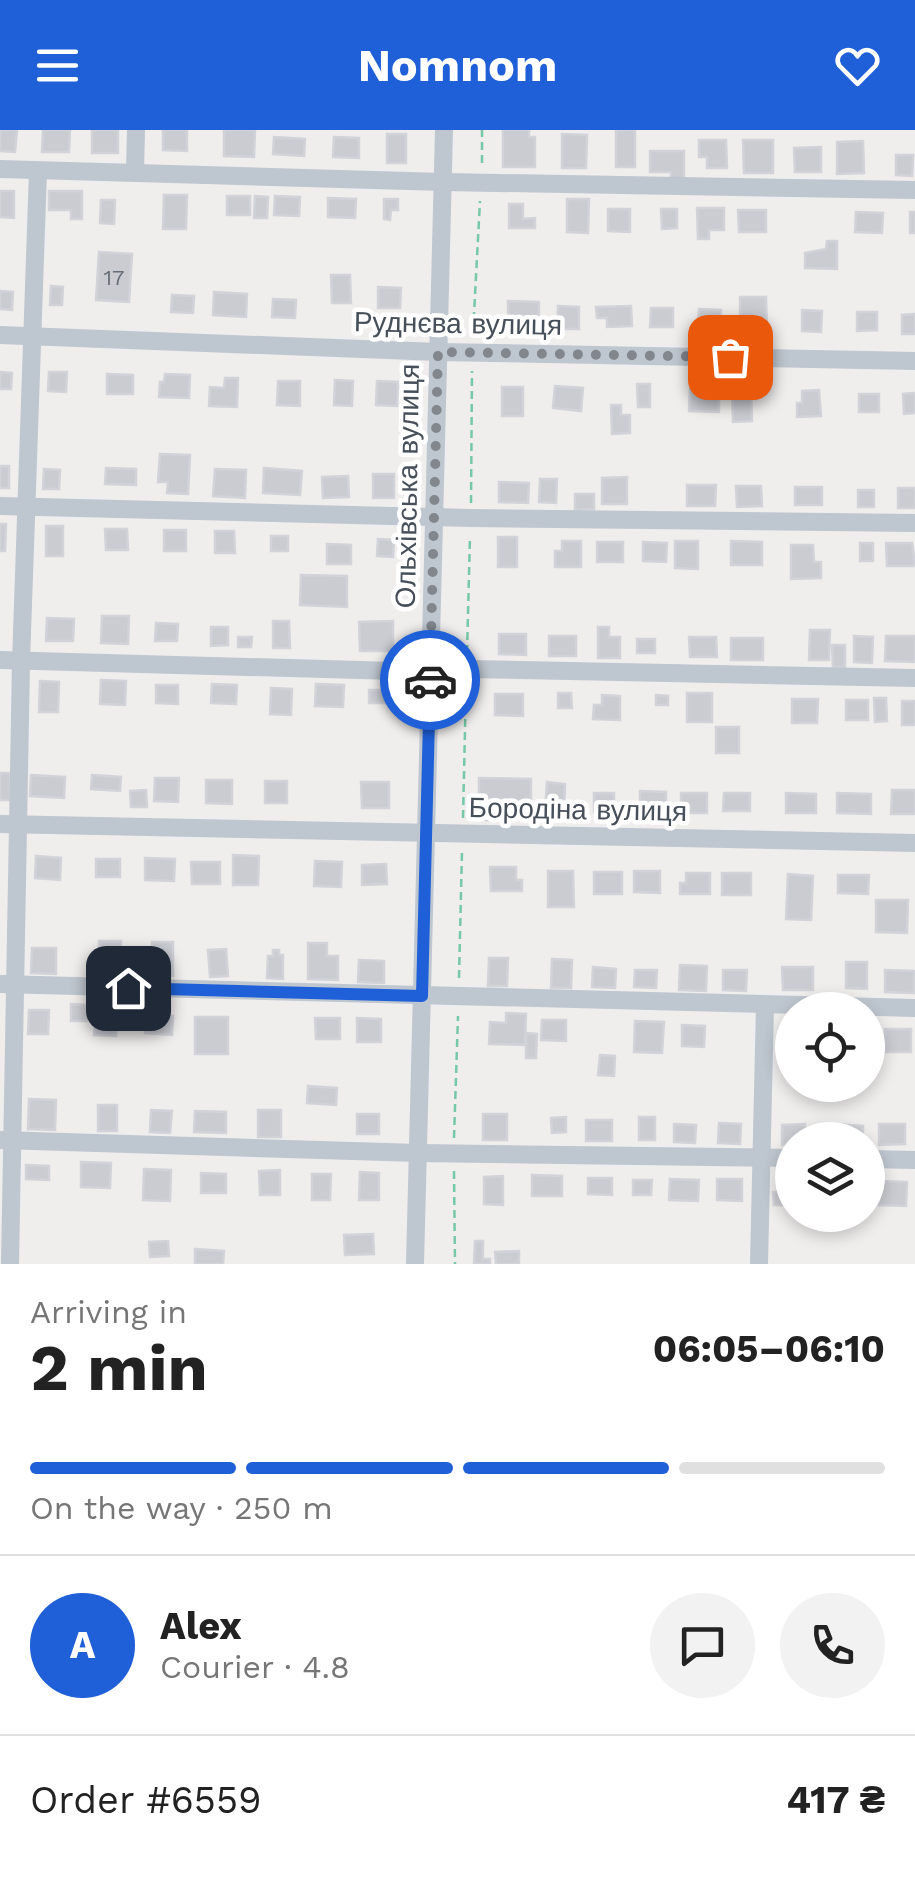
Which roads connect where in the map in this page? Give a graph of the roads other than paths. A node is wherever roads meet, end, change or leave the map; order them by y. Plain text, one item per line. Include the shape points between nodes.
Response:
1 (136, 130) edge
2 (444, 130) edge
3 (0, 169) edge
4 (38, 170) junction
5 (135, 171) junction
6 (442, 182) junction
7 (915, 190) edge
8 (0, 335) edge
9 (33, 336) junction
10 (438, 352) junction
11 (915, 361) edge
12 (0, 506) edge
13 (25, 507) junction
14 (434, 515) junction
15 (915, 523) edge
16 (0, 660) edge
17 (21, 662) junction
18 (430, 672) junction
19 (915, 678) edge
20 (9, 824) edge
21 (426, 833) junction
22 (915, 843) edge
23 (9, 984) edge
24 (422, 996) junction
25 (766, 1005) junction
26 (915, 1008) edge
27 (7, 1141) edge
28 (418, 1153) junction
29 (763, 1158) junction
30 (775, 1158) edge
31 (885, 1159) edge
32 (915, 1160) edge
33 (10, 1264) edge
34 (415, 1264) edge
35 (759, 1264) edge

1 - 5 street
2 - 6 street, Ольхівська вулиця
3 - 4 street
4 - 5 street
4 - 9 street
5 - 6 street
6 - 7 street
6 - 10 street, Ольхівська вулиця
8 - 9 street, Руднєва вулиця
9 - 10 street, Руднєва вулиця
9 - 13 street
10 - 11 street, Руднєва вулиця
10 - 14 street, Ольхівська вулиця
12 - 13 street
13 - 14 street
13 - 17 street
14 - 15 street
14 - 18 street, Ольхівська вулиця
16 - 17 street
17 - 18 street
17 - 20 street
18 - 19 street
18 - 21 street, Ольхівська вулиця
20 - 21 street, Бородіна вулиця
20 - 23 street
21 - 22 street, Бородіна вулиця
21 - 24 street, Ольхівська вулиця
23 - 24 street
23 - 27 street
24 - 25 street
24 - 28 street, Ольхівська вулиця
25 - 26 street
25 - 29 street
27 - 28 street
27 - 33 street
28 - 29 street
28 - 34 street, Ольхівська вулиця
29 - 30 street
29 - 35 street
31 - 32 street

